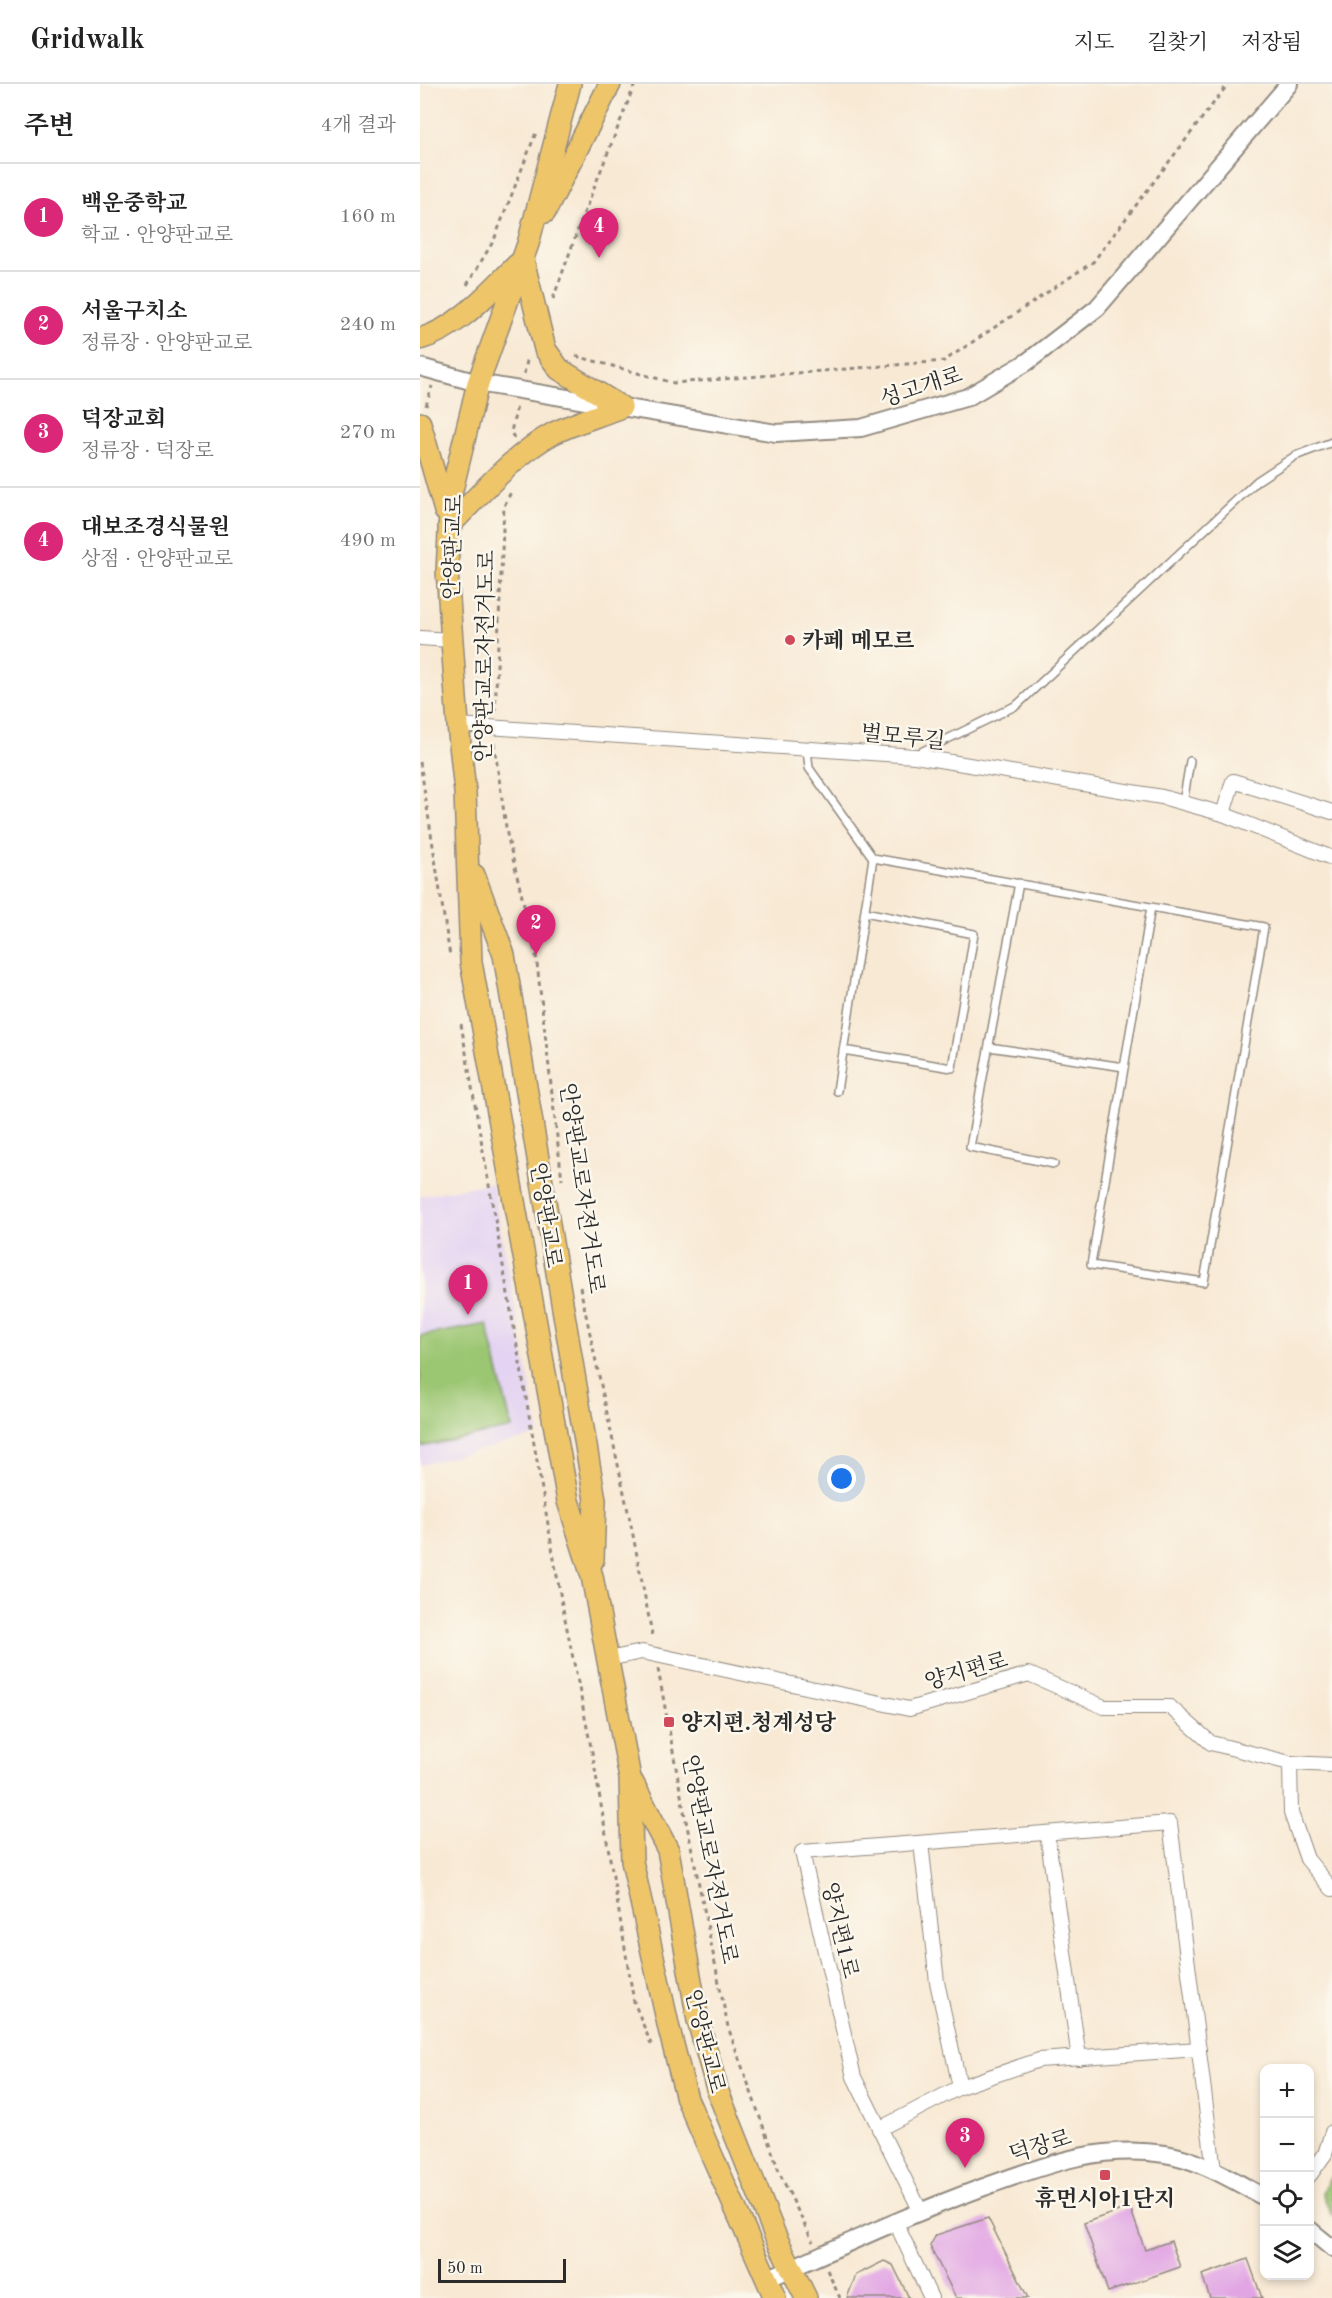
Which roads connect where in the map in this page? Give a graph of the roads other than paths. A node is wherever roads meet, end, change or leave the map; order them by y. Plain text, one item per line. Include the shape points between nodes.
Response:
1 (570, 84) edge
2 (610, 84) edge
3 (1289, 84) edge
4 (526, 252) junction
5 (420, 339) edge
6 (428, 369) edge
7 (478, 383) junction
8 (621, 407) junction
9 (420, 423) edge
10 (1332, 442) edge
11 (449, 526) junction
12 (420, 638) edge
13 (451, 640) junction
14 (458, 725) junction
15 (807, 748) junction
16 (915, 756) junction
17 (1190, 762) dead end
18 (1182, 803) junction
19 (1332, 812) edge
20 (1223, 814) junction
21 (873, 858) junction
22 (1332, 858) edge
23 (468, 861) junction
24 (1019, 883) junction
25 (1151, 907) junction
26 (865, 912) junction
27 (989, 1047) junction
28 (843, 1050) junction
29 (1124, 1067) junction
30 (837, 1091) dead end
31 (1054, 1164) dead end
32 (592, 1576) junction
33 (608, 1659) junction
34 (1290, 1763) junction
35 (1332, 1765) edge
36 (630, 1778) junction
37 (1047, 1833) junction
38 (921, 1843) junction
39 (1332, 1888) edge
40 (1199, 2049) junction
41 (1079, 2058) junction
42 (960, 2087) junction
43 (879, 2129) junction
44 (1332, 2132) edge
45 (1328, 2151) edge
46 (1214, 2170) junction
47 (1312, 2172) edge
48 (1260, 2195) edge
49 (920, 2210) junction
50 (895, 2221) junction
51 (1314, 2233) edge
52 (1332, 2248) edge
53 (792, 2268) junction
54 (771, 2288) edge
55 (806, 2298) edge
56 (931, 2298) edge

1 - 4 main road, 안양판교로
2 - 4 main road, 안양판교로
3 - 8 street, 성고개로 via 1097,308 1027,362 968,397 861,428 776,433
4 - 5 main road via 471,309
4 - 7 main road, 안양판교로
4 - 8 main road via 543,344 559,369
6 - 7 street, 성고개로
7 - 8 street, 성고개로
7 - 11 main road, 안양판교로 via 451,494
8 - 11 main road via 553,434 522,455
9 - 11 main road
10 - 16 lane via 1295,456 1257,481 1017,705
11 - 13 main road, 안양판교로
12 - 13 street
13 - 14 main road, 안양판교로
14 - 15 street, 벌모루길
14 - 23 main road, 안양판교로
15 - 16 street, 벌모루길
15 - 21 lane via 809,768
16 - 18 street, 벌모루길
17 - 18 lane
18 - 20 street, 벌모루길
19 - 20 street via 1233,781
20 - 22 street, 벌모루길
21 - 24 lane
21 - 26 lane
23 - 32 main road, 안양판교로 via 471,962 568,1501
23 - 32 main road, 안양판교로 via 504,955 594,1500
24 - 25 lane
24 - 27 lane
25 - 29 lane
25 - 29 lane via 1264,927 1204,1281 1091,1265
26 - 28 lane
26 - 28 lane via 974,934 952,1068
27 - 29 lane
27 - 31 lane via 970,1147
28 - 30 lane
32 - 33 main road, 안양판교로
33 - 34 street, 양지편로 via 642,1652 909,1708 1029,1674 1104,1707 1170,1707 1211,1743
33 - 36 main road, 안양판교로
34 - 35 street, 양지편로
34 - 39 street via 1291,1813 1307,1859
36 - 53 main road, 안양판교로 via 668,1850 698,2020 718,2092
36 - 54 main road, 안양판교로 via 632,1861 687,2099
37 - 38 street, 양지편1로
37 - 40 street, 양지편1로 via 1170,1823
37 - 41 street
38 - 42 street via 937,1982
38 - 43 street, 양지편1로 via 802,1852 854,2077
40 - 41 street
40 - 46 street, 양지편1로
41 - 42 street via 1039,2061
42 - 43 street
43 - 49 street, 양지편1로
44 - 45 street
45 - 47 street
46 - 48 street, 덕장로
46 - 49 street, 덕장로 via 1166,2154 1118,2151 1075,2156
49 - 50 street, 덕장로
50 - 53 street, 덕장로
50 - 56 street
51 - 52 street
53 - 54 street, 덕장로
53 - 55 main road, 안양판교로

